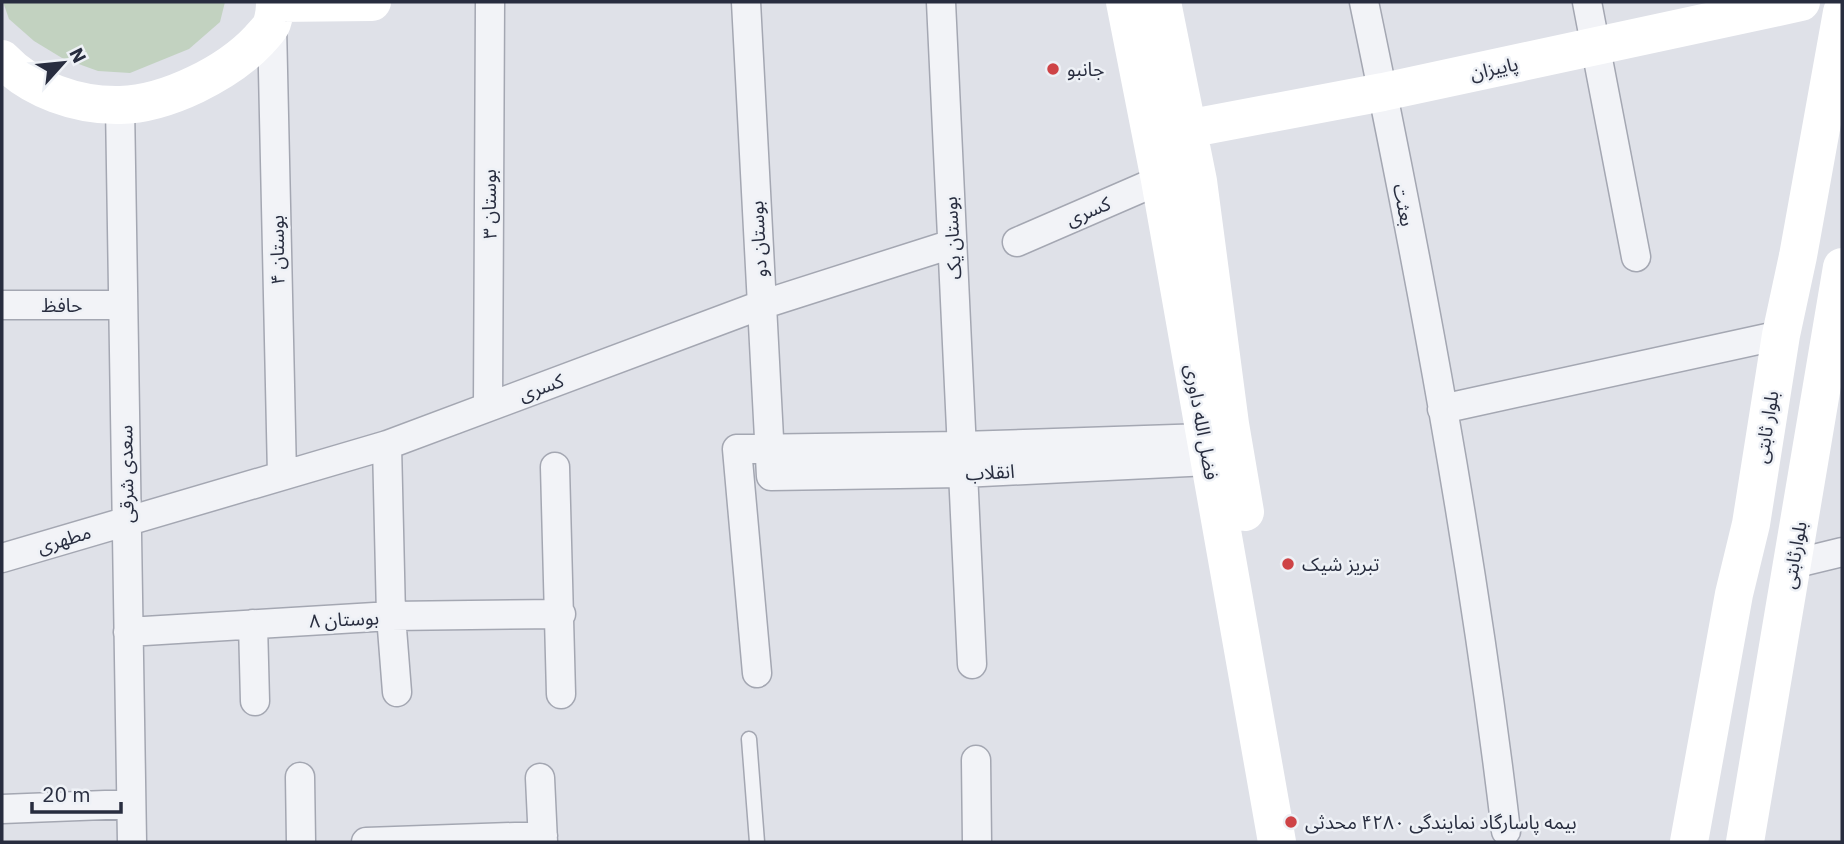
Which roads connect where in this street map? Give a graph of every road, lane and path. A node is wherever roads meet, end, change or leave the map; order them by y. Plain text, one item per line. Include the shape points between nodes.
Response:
1 (372, 2) edge
2 (490, 2) edge
3 (746, 2) edge
4 (941, 2) edge
5 (1125, 2) edge
6 (1162, 2) edge
7 (1364, 2) edge
8 (1587, 2) edge
9 (1801, 2) edge
10 (274, 10) edge
11 (1842, 12) edge
12 (1596, 46) junction
13 (2, 59) edge
14 (1383, 92) junction
15 (120, 105) junction
16 (1187, 129) junction
17 (1160, 180) junction
18 (1017, 242) dead end
19 (952, 244) junction
20 (1636, 257) dead end
21 (1842, 267) edge
22 (2, 305) edge
23 (123, 305) junction
24 (761, 305) junction
25 (1781, 335) junction
26 (488, 407) junction
27 (1442, 409) junction
28 (387, 446) junction
29 (1207, 449) junction
30 (962, 460) junction
31 (771, 463) junction
32 (555, 467) dead end
33 (282, 475) junction
34 (127, 521) junction
35 (1745, 550) junction
36 (1842, 552) edge
37 (2, 558) edge
38 (1793, 564) junction
39 (1734, 594) junction
40 (1786, 603) junction
41 (561, 614) junction
42 (391, 616) junction
43 (253, 624) junction
44 (128, 632) junction
45 (972, 664) dead end
46 (757, 673) dead end
47 (397, 692) dead end
48 (561, 694) dead end
49 (255, 701) dead end
50 (749, 739) dead end
51 (976, 760) dead end
52 (300, 777) dead end
53 (540, 778) dead end
54 (131, 804) junction
55 (2, 809) edge
56 (1506, 831) dead end
57 (543, 839) edge
58 (132, 842) edge
59 (300, 842) edge
60 (366, 842) edge
61 (757, 842) edge
62 (977, 842) edge
63 (1277, 842) edge
64 (1300, 842) edge
65 (1689, 842) edge
66 (1745, 842) edge

1 - 10 main road
2 - 26 street, بوستان ۳
3 - 24 street, بوستان دو
4 - 19 street, بوستان یک
5 - 17 main road, فضل الله داوری
6 - 16 main road, فضل الله داوری
7 - 14 street, بعثت
8 - 12 street
9 - 12 main road, پاییزان
10 - 15 main road via 246,53 226,69 164,96
10 - 33 street, بوستان ۴
11 - 25 main road, بلوار ثابتی
12 - 14 main road, پاییزان
12 - 20 street
13 - 15 main road via 31,82 75,101
14 - 16 main road, پاییزان
14 - 27 street, بعثت
15 - 23 street, سعدی شرقی
16 - 64 main road, فضل الله داوری via 1230,424
17 - 18 street, کسری
17 - 29 main road, فضل الله داوری
19 - 24 street, کسری
19 - 30 street, بوستان یک
21 - 38 main road, بلوارثابتی
22 - 23 street, حافظ
23 - 34 street, سعدی شرقی
24 - 26 street, کسری
24 - 31 street, بوستان دو
25 - 27 street
25 - 35 main road, بلوار ثابتی
26 - 28 street, کسری
27 - 56 street, بعثت
28 - 33 street, کسری
28 - 42 street
29 - 30 street, انقلاب
29 - 63 main road, فضل الله داوری
30 - 31 street, انقلاب
30 - 45 street, بوستان یک
31 - 46 street, انقلاب via 737,449
32 - 41 street
33 - 34 street, کسری
34 - 37 street, مطهری
34 - 44 street, سعدی شرقی
35 - 38 main road via 1765,567
35 - 39 main road, بلوار ثابتی
36 - 38 street
38 - 40 main road, بلوارثابتی
39 - 40 main road via 1760,592
39 - 65 main road, بلوار ثابتی
40 - 66 main road, بلوارثابتی
41 - 42 street, بوستان ۸
41 - 48 street
42 - 43 street, بوستان ۸
42 - 47 street
43 - 44 street, بوستان ۸
43 - 49 street
44 - 54 street, سعدی شرقی
50 - 61 lane
51 - 62 street
52 - 59 street
53 - 57 street
54 - 55 street
54 - 58 street, سعدی شرقی
57 - 60 street

